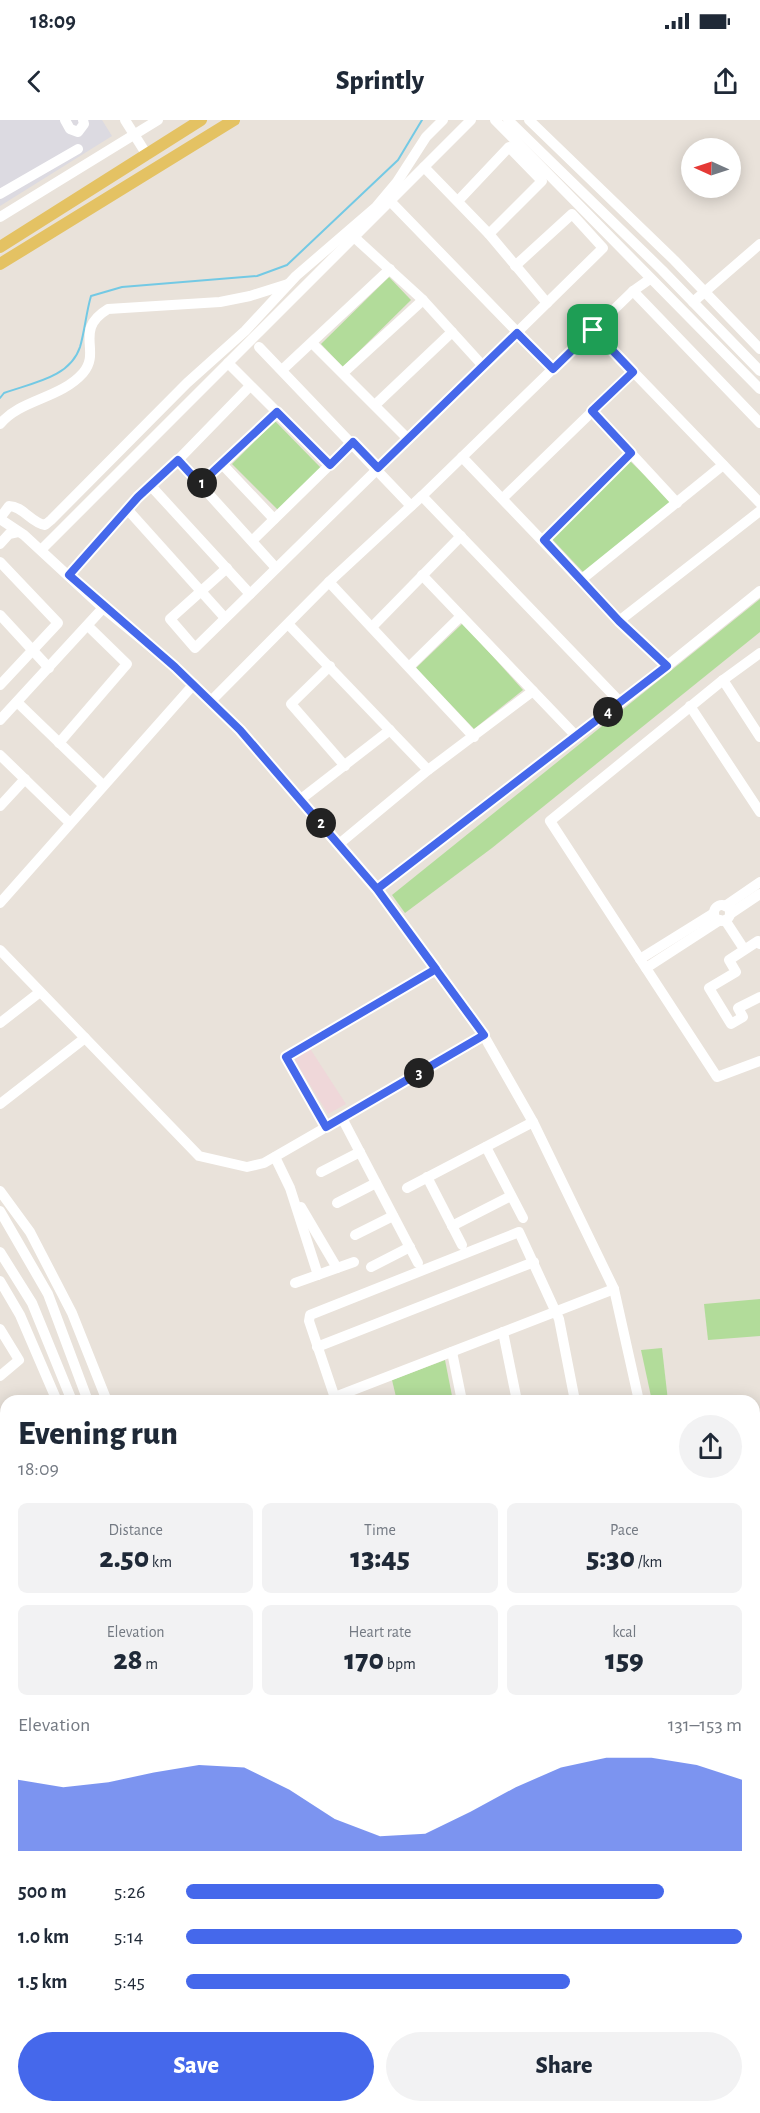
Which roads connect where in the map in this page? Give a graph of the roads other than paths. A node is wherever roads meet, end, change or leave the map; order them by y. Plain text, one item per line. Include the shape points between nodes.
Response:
1 (65, 120) edge
2 (83, 120) edge
3 (125, 120) edge
4 (158, 120) edge
5 (201, 120) edge
6 (234, 120) edge
7 (442, 120) edge
8 (471, 120) edge
9 (495, 120) edge
10 (508, 120) edge
11 (529, 120) edge
12 (134, 135) junction
13 (78, 149) dead end
14 (147, 154) junction
15 (424, 167) junction
16 (0, 194) edge
17 (390, 201) junction
18 (458, 201) junction
19 (0, 217) edge
20 (489, 234) junction
21 (354, 237) junction
22 (760, 244) edge
23 (0, 247) edge
24 (0, 264) edge
25 (515, 266) junction
26 (390, 269) junction
27 (650, 279) junction
28 (288, 284) junction
29 (633, 291) junction
30 (705, 292) junction
31 (423, 300) junction
32 (693, 302) junction
33 (547, 303) junction
34 (593, 330) junction
35 (452, 332) junction
36 (517, 333) junction
37 (312, 343) junction
38 (259, 347) dead end
39 (760, 349) edge
40 (228, 363) junction
41 (483, 366) junction
42 (553, 369) junction
43 (282, 370) junction
44 (760, 371) edge
45 (633, 372) junction
46 (343, 373) junction
47 (250, 386) junction
48 (760, 389) edge
49 (375, 405) junction
50 (592, 411) junction
51 (277, 412) junction
52 (760, 423) edge
53 (0, 424) edge
54 (408, 439) junction
55 (353, 442) junction
56 (631, 453) junction
57 (462, 457) junction
58 (178, 460) junction
59 (222, 464) junction
60 (330, 465) junction
61 (723, 465) junction
62 (378, 468) junction
63 (200, 484) junction
64 (150, 485) junction
65 (422, 496) junction
66 (503, 498) junction
67 (677, 503) junction
68 (760, 504) edge
69 (411, 506) junction
70 (127, 509) junction
71 (760, 511) edge
72 (0, 518) edge
73 (274, 519) junction
74 (18, 532) junction
75 (461, 536) junction
76 (544, 540) junction
77 (252, 541) junction
78 (0, 544) edge
79 (41, 550) junction
80 (0, 562) edge
81 (227, 568) junction
82 (276, 568) junction
83 (69, 575) junction
84 (422, 575) junction
85 (582, 579) junction
86 (329, 582) junction
87 (201, 591) junction
88 (760, 591) edge
89 (250, 594) junction
90 (103, 608) junction
91 (0, 615) edge
92 (461, 616) junction
93 (225, 618) junction
94 (619, 621) junction
95 (289, 625) junction
96 (88, 626) junction
97 (372, 627) junction
98 (32, 650) junction
99 (760, 653) edge
100 (330, 666) junction
101 (667, 666) junction
102 (409, 667) junction
103 (50, 668) junction
104 (4, 672) edge
105 (723, 680) junction
106 (194, 684) junction
107 (0, 685) edge
108 (533, 691) junction
109 (212, 700) junction
110 (17, 702) junction
111 (620, 702) junction
112 (690, 706) junction
113 (0, 720) edge
114 (390, 730) junction
115 (576, 736) junction
116 (474, 737) junction
117 (760, 737) edge
118 (59, 743) junction
119 (0, 755) edge
120 (345, 766) junction
121 (428, 770) junction
122 (25, 779) junction
123 (103, 786) junction
124 (301, 799) junction
125 (0, 806) edge
126 (760, 812) edge
127 (70, 823) junction
128 (339, 844) junction
129 (760, 882) edge
130 (377, 889) junction
131 (760, 894) edge
132 (0, 903) edge
133 (723, 915) junction
134 (760, 944) edge
135 (744, 949) junction
136 (0, 950) edge
137 (643, 963) junction
138 (436, 969) junction
139 (40, 992) junction
140 (760, 997) edge
141 (0, 1023) edge
142 (484, 1035) junction
143 (85, 1038) junction
144 (760, 1061) edge
145 (0, 1104) edge
146 (342, 1118) junction
147 (533, 1122) junction
148 (326, 1127) junction
149 (486, 1147) junction
150 (360, 1152) junction
151 (275, 1157) junction
152 (321, 1172) dead end
153 (427, 1177) junction
154 (376, 1183) junction
155 (290, 1188) junction
156 (407, 1188) dead end
157 (0, 1191) edge
158 (511, 1196) junction
159 (337, 1203) dead end
160 (0, 1211) edge
161 (393, 1216) junction
162 (523, 1218) dead end
163 (452, 1226) junction
164 (355, 1235) dead end
165 (462, 1245) dead end
166 (410, 1246) junction
167 (0, 1252) edge
168 (354, 1262) dead end
169 (534, 1262) junction
170 (418, 1263) dead end
171 (371, 1267) dead end
172 (337, 1268) junction
173 (318, 1275) junction
174 (294, 1283) dead end
175 (1, 1286) edge
176 (614, 1289) junction
177 (555, 1311) junction
178 (0, 1329) edge
179 (503, 1332) junction
180 (317, 1347) junction
181 (452, 1352) junction
182 (0, 1376) edge
183 (54, 1395) edge
184 (70, 1395) edge
185 (86, 1395) edge
186 (105, 1395) edge
187 (334, 1395) edge
188 (345, 1395) edge
189 (461, 1395) edge
190 (516, 1395) edge
191 (574, 1395) edge
192 (638, 1395) edge

1 - 2 street via 70,129 78,132
3 - 12 street
4 - 12 street
5 - 14 main road
6 - 24 main road
7 - 28 street via 376,207
8 - 15 street
9 - 27 street
10 - 32 street
11 - 30 street
12 - 14 street
12 - 19 street
13 - 16 street
14 - 23 main road
15 - 17 street
15 - 18 street
17 - 21 street
17 - 36 street
18 - 20 street
18 - 20 street via 510,147 542,181
20 - 25 street
21 - 26 street
21 - 40 street
22 - 30 street
25 - 33 street
25 - 33 street via 572,214 603,248
26 - 31 street
26 - 37 street
27 - 29 street
27 - 48 street
28 - 53 street via 220,302 108,309 96,317 90,328 90,359 81,376 58,393 11,412
28 - 72 street via 245,331 187,382 45,525 15,506 9,506
29 - 34 street
29 - 52 street
30 - 32 street
30 - 39 street
31 - 35 street
31 - 46 street
32 - 44 street
33 - 36 street
34 - 42 street
34 - 45 street
35 - 41 street
35 - 49 street
36 - 41 street
36 - 42 street
37 - 43 street
37 - 46 street
38 - 43 street
40 - 47 street
40 - 79 street
41 - 54 street
42 - 57 street
43 - 55 street
45 - 50 street
45 - 61 street
46 - 49 street
47 - 51 street
47 - 58 street
49 - 54 street
50 - 56 street
50 - 66 street
51 - 59 street
51 - 60 street
54 - 62 street
55 - 60 street
55 - 62 street
56 - 67 street
56 - 76 street
57 - 65 street
57 - 66 street
58 - 63 street
58 - 64 street
59 - 63 street
59 - 73 street
60 - 73 street
61 - 67 street
61 - 68 street
62 - 69 street
62 - 82 street
63 - 77 street
64 - 70 street
64 - 81 street
65 - 69 street
65 - 75 street
66 - 76 street
67 - 85 street
69 - 86 street
70 - 83 street
70 - 87 street
71 - 94 street
72 - 74 street
73 - 77 street
74 - 78 street via 9,534
74 - 79 street
75 - 84 street
75 - 111 street
76 - 85 street
77 - 82 street
79 - 83 street
80 - 98 street via 58,623
81 - 87 street
81 - 89 street
82 - 89 street
83 - 90 street
84 - 92 street
84 - 97 street
85 - 94 street
86 - 95 street
86 - 97 street
87 - 93 street
87 - 93 street via 170,619 195,648
88 - 101 street
89 - 93 street
90 - 96 street
90 - 106 street
91 - 98 street
92 - 102 street
92 - 108 street
94 - 101 street
95 - 100 street
95 - 109 street
96 - 103 street
96 - 118 street via 127,664
97 - 102 street
98 - 103 street
98 - 104 street
99 - 105 street
100 - 114 street
100 - 120 street via 291,704
101 - 111 street
102 - 116 street
103 - 110 street
104 - 107 street
105 - 112 street
105 - 117 street
106 - 109 street
106 - 123 street
108 - 115 street
108 - 116 street
109 - 124 street
110 - 113 street
110 - 118 street
111 - 115 street
112 - 126 street
112 - 137 street via 550,821
114 - 120 street
114 - 121 street
115 - 130 street
116 - 121 street
118 - 123 street
119 - 122 street
120 - 124 street
121 - 128 street
122 - 125 street
122 - 127 street
123 - 127 street
124 - 128 street
127 - 132 street
128 - 130 street
129 - 133 street
130 - 138 street
131 - 133 street
133 - 135 street
133 - 137 street
134 - 135 street via 758,941
135 - 140 street via 729,960 736,972 709,988 731,1024 742,1017 738,1008
136 - 139 street
137 - 144 street via 717,1077
138 - 142 street
138 - 148 street via 286,1057
139 - 141 street
139 - 143 street
142 - 146 street
142 - 147 street
143 - 145 street
143 - 151 street via 200,1156 247,1167
146 - 148 street
146 - 150 street
147 - 149 street
147 - 176 street
148 - 151 street
149 - 153 street
149 - 158 street
150 - 152 street
150 - 154 street
151 - 155 street
153 - 156 street
153 - 163 street
154 - 159 street
154 - 161 street
155 - 172 street
155 - 173 street
157 - 186 street via 30,1232 72,1312
158 - 162 street
158 - 163 street
160 - 185 street via 48,1294
161 - 164 street
161 - 166 street
163 - 165 street
166 - 170 street
166 - 171 street
167 - 184 street via 32,1303
168 - 172 street
169 - 177 street
169 - 180 street
169 - 180 street via 522,1234 516,1232 310,1315
172 - 173 street
173 - 174 street
175 - 183 street via 20,1315
176 - 177 street
176 - 192 street
177 - 179 street
177 - 191 street
178 - 182 street via 19,1360
179 - 181 street
179 - 190 street
180 - 187 street
181 - 188 street
181 - 189 street

